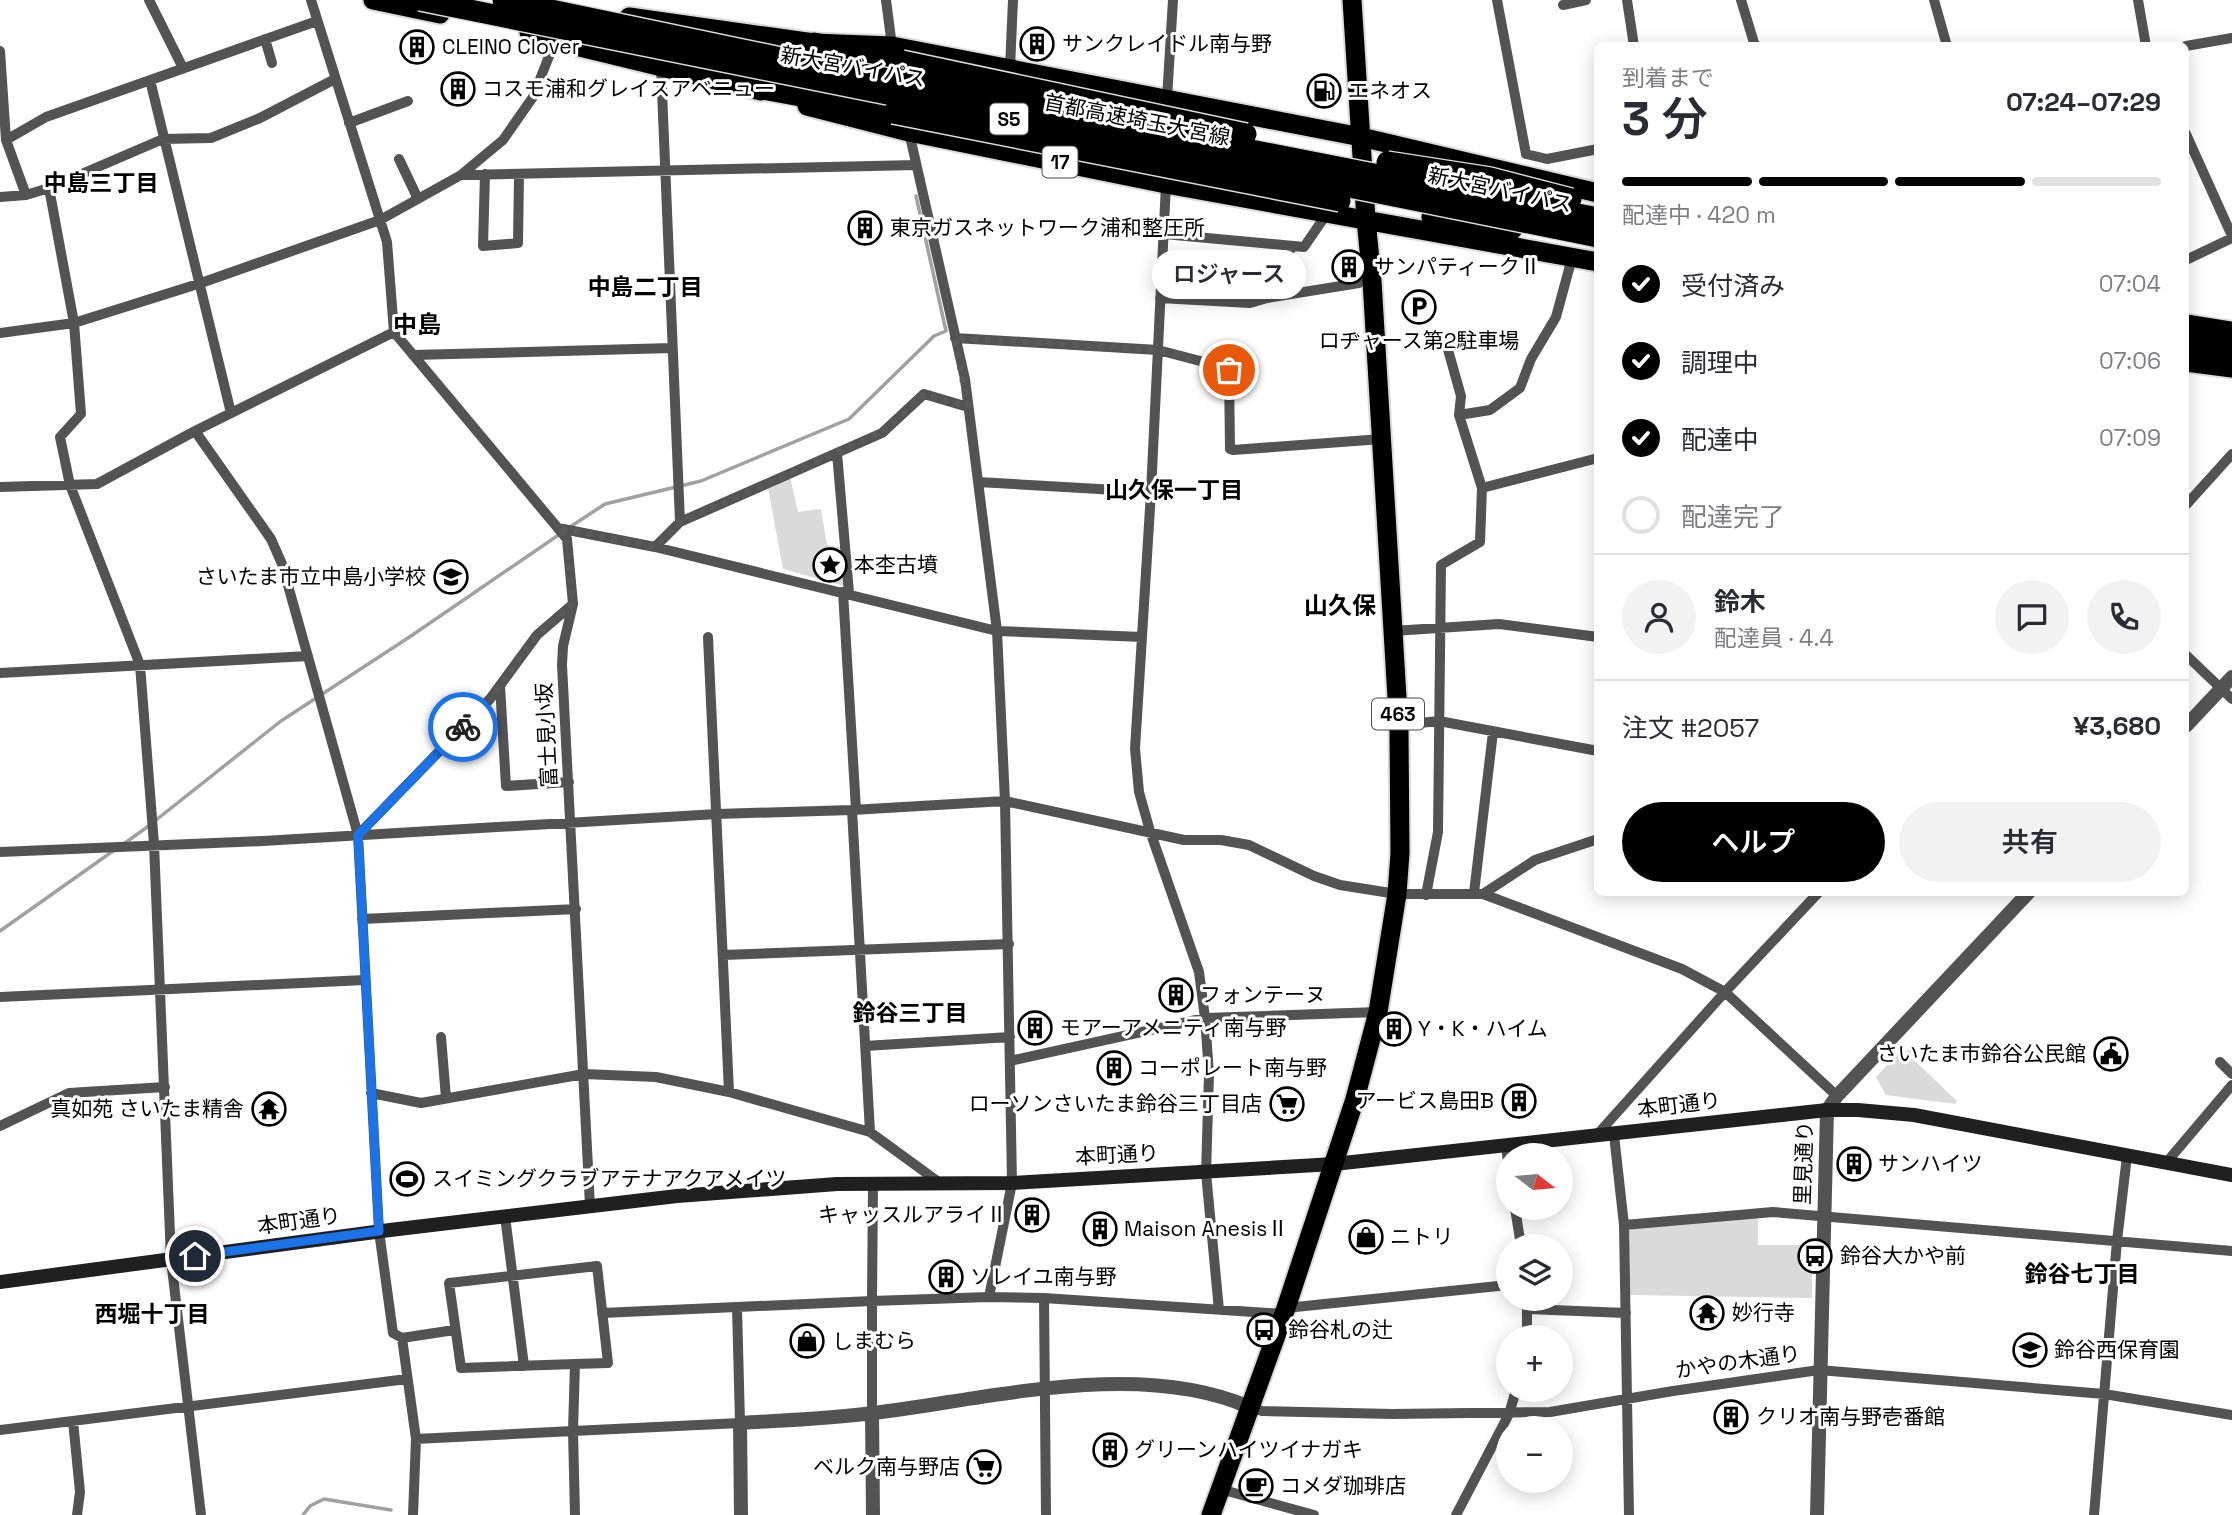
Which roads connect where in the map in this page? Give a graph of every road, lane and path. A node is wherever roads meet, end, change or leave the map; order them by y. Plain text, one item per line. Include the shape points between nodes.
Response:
1 (149, 0) edge
2 (311, 0) edge
3 (373, 0) edge
4 (420, 0) edge
5 (503, 0) edge
6 (886, 0) edge
7 (1013, 0) edge
8 (1173, 0) edge
9 (1352, 0) edge
10 (1497, 0) edge
11 (1586, 0) edge
12 (1627, 0) edge
13 (1741, 0) edge
14 (1934, 0) edge
15 (2138, 0) edge
16 (564, 1) edge
17 (1563, 5) dead end
18 (629, 17) junction
19 (317, 21) junction
20 (529, 32) junction
21 (2232, 38) edge
22 (265, 39) junction
23 (555, 41) junction
24 (1633, 42) edge
25 (1754, 42) edge
26 (1946, 42) edge
27 (2145, 42) edge
28 (814, 43) joint
29 (2189, 45) edge
30 (0, 51) edge
31 (897, 54) junction
32 (272, 63) dead end
33 (661, 67) junction
34 (183, 68) junction
35 (1010, 68) junction
36 (335, 79) junction
37 (150, 80) junction
38 (746, 86) junction
39 (1167, 99) junction
40 (408, 100) dead end
41 (349, 123) junction
42 (909, 132) junction
43 (1361, 137) junction
44 (163, 139) junction
45 (6, 140) junction
46 (2189, 141) edge
47 (1594, 150) edge
48 (399, 159) dead end
49 (916, 165) junction
50 (665, 170) junction
51 (485, 174) junction
52 (519, 174) junction
53 (461, 175) junction
54 (1166, 184) junction
55 (1394, 187) dead end
56 (49, 188) junction
57 (1594, 192) edge
58 (26, 195) junction
59 (0, 197) edge
60 (418, 199) junction
61 (1594, 205) edge
62 (1328, 212) junction
63 (1366, 219) junction
64 (380, 220) junction
65 (1594, 229) edge
66 (1594, 229) edge
67 (1594, 229) edge
68 (1594, 230) edge
69 (1164, 234) junction
70 (2232, 237) edge
71 (1293, 246) junction
72 (1572, 258) junction
73 (2189, 258) edge
74 (1594, 261) edge
75 (201, 283) junction
76 (1359, 283) dead end
77 (1160, 298) junction
78 (1250, 303) junction
79 (74, 323) junction
80 (2189, 324) edge
81 (2232, 331) edge
82 (394, 332) junction
83 (0, 333) edge
84 (2189, 335) edge
85 (955, 338) junction
86 (1445, 339) dead end
87 (2232, 342) edge
88 (672, 348) junction
89 (1158, 350) junction
90 (2189, 351) edge
91 (414, 355) junction
92 (2232, 357) edge
93 (2189, 362) edge
94 (2232, 368) edge
95 (968, 407) junction
96 (231, 413) junction
97 (1459, 415) junction
98 (195, 431) junction
99 (1382, 439) junction
100 (837, 453) junction
101 (2232, 454) edge
102 (1594, 459) edge
103 (978, 482) junction
104 (70, 485) junction
105 (0, 487) edge
106 (1482, 488) junction
107 (1151, 492) junction
108 (2189, 502) edge
109 (680, 522) junction
110 (558, 528) junction
111 (655, 547) junction
112 (846, 593) junction
113 (573, 604) junction
114 (1440, 627) junction
115 (997, 631) junction
116 (1393, 631) junction
117 (708, 636) dead end
118 (1142, 636) junction
119 (1594, 636) edge
120 (308, 656) junction
121 (2189, 658) edge
122 (140, 665) junction
123 (0, 673) edge
124 (2232, 677) edge
125 (500, 686) junction
126 (2227, 694) edge
127 (1439, 721) junction
128 (2189, 724) edge
129 (1399, 725) junction
130 (1493, 732) junction
131 (1594, 750) edge
132 (569, 782) junction
133 (1005, 801) junction
134 (854, 810) junction
135 (716, 814) junction
136 (572, 822) junction
137 (1150, 831) junction
138 (358, 835) junction
139 (1594, 840) edge
140 (154, 844) junction
141 (0, 852) edge
142 (1478, 893) junction
143 (1397, 894) junction
144 (1426, 895) junction
145 (1815, 896) edge
146 (2025, 896) edge
147 (576, 909) junction
148 (362, 919) junction
149 (1009, 944) junction
150 (860, 949) junction
151 (723, 955) junction
152 (365, 980) junction
153 (159, 991) junction
154 (1725, 992) junction
155 (0, 997) edge
156 (1378, 1012) junction
157 (1205, 1018) junction
158 (441, 1037) dead end
159 (1010, 1037) junction
160 (865, 1046) junction
161 (1010, 1061) junction
162 (2220, 1062) dead end
163 (584, 1074) junction
164 (2232, 1074) edge
165 (2232, 1085) edge
166 (165, 1087) junction
167 (729, 1092) junction
168 (371, 1093) junction
169 (1837, 1096) junction
170 (446, 1098) junction
171 (1827, 1110) junction
172 (0, 1126) edge
173 (870, 1132) junction
174 (1614, 1135) junction
175 (1595, 1137) junction
176 (1564, 1143) edge
177 (1496, 1155) edge
178 (2127, 1156) junction
179 (2166, 1163) junction
180 (1334, 1164) junction
181 (1206, 1173) junction
182 (2232, 1175) edge
183 (940, 1183) junction
184 (1012, 1183) junction
185 (873, 1184) junction
186 (590, 1206) junction
187 (1823, 1214) junction
188 (505, 1216) junction
189 (1624, 1225) junction
190 (379, 1231) junction
191 (2117, 1241) junction
192 (2232, 1251) edge
193 (172, 1259) junction
194 (513, 1276) junction
195 (0, 1282) edge
196 (1496, 1286) edge
197 (989, 1297) junction
198 (1044, 1298) junction
199 (872, 1301) junction
200 (737, 1307) junction
201 (1573, 1308) edge
202 (1219, 1310) junction
203 (1285, 1311) junction
204 (602, 1313) junction
205 (1626, 1313) junction
206 (454, 1330) junction
207 (402, 1338) junction
208 (575, 1364) junction
209 (524, 1366) junction
210 (1819, 1370) junction
211 (407, 1379) junction
212 (1045, 1389) junction
213 (2104, 1394) junction
214 (1629, 1399) junction
215 (1512, 1402) edge
216 (1249, 1406) junction
217 (188, 1407) junction
218 (872, 1413) junction
219 (1509, 1414) junction
220 (2232, 1415) edge
221 (74, 1421) junction
222 (740, 1423) junction
223 (0, 1430) edge
224 (573, 1431) junction
225 (416, 1439) junction
226 (1220, 1489) junction
227 (77, 1515) edge
228 (201, 1515) edge
229 (413, 1515) edge
230 (575, 1515) edge
231 (741, 1515) edge
232 (873, 1515) edge
233 (1046, 1515) edge
234 (1211, 1515) edge
235 (1314, 1515) edge
236 (1456, 1515) edge
237 (1629, 1515) edge
238 (1817, 1515) edge
239 (2094, 1515) edge

1 - 34 street
2 - 19 street
3 - 20 highway, 新大宮バイパス / 17
4 - 65 highway, 首都高速埼玉大宮線 / S5, bridge
5 - 66 highway, 首都高速埼玉大宮線 / S5, bridge
6 - 31 street
7 - 35 street
8 - 39 street
9 - 43 highway, 463
10 - 47 street via 1526,154 1547,159
11 - 17 street
12 - 24 street
13 - 25 street
14 - 26 street
15 - 27 street
16 - 18 highway, 新大宮バイパス / 17
18 - 20 highway, 新大宮バイパス / 17 via 1326,174
18 - 28 highway, 17
19 - 22 street
19 - 36 street
20 - 23 highway, 17
21 - 29 street
22 - 32 street
22 - 34 street
23 - 33 highway, 17
23 - 53 street via 533,97 503,140
28 - 31 highway
30 - 45 street
31 - 35 highway
31 - 61 highway, bridge via 1340,155 1490,178
33 - 38 highway, 17
33 - 50 street
34 - 37 street
35 - 39 highway
36 - 41 street
36 - 44 street via 211,138
37 - 44 street
37 - 45 street via 46,117
38 - 42 highway, 17
38 - 68 highway, bridge via 1368,206 1555,236
39 - 43 highway
40 - 41 street
41 - 64 street
42 - 49 street
42 - 54 highway, 17
43 - 57 highway
43 - 63 highway, 463
44 - 56 street
44 - 75 street
45 - 58 street
46 - 70 street
48 - 60 street
49 - 50 street
49 - 85 street
50 - 52 street
50 - 88 street
51 - 52 street
51 - 52 street via 483,246 518,243
51 - 53 street
53 - 60 street
54 - 62 highway, 17
54 - 69 street
55 - 67 highway, 新大宮バイパス
56 - 58 street
56 - 79 street
58 - 59 street
60 - 64 street
62 - 63 highway, 17
62 - 71 street via 1304,247
63 - 72 highway, 17
63 - 99 highway, 463
64 - 75 street
64 - 82 street via 387,243
69 - 71 street
69 - 77 street
70 - 73 street
71 - 78 street
72 - 74 highway, 17
72 - 97 street via 1556,317 1520,388 1490,410
75 - 79 street
75 - 96 street
76 - 78 street
77 - 78 street
77 - 89 street
79 - 83 street
79 - 104 street via 80,414 60,436
80 - 81 highway
82 - 91 street
82 - 96 street
84 - 87 highway
85 - 89 street
85 - 95 street
86 - 97 street via 1461,396
88 - 91 street
88 - 109 street
89 - 99 street via 1229,370 1230,449
89 - 107 street
90 - 92 highway
91 - 110 street
93 - 94 highway
95 - 100 street via 924,394 882,433
95 - 103 street
96 - 98 street
97 - 106 street
98 - 104 street via 97,484
98 - 120 street via 271,539
99 - 116 highway, 463
100 - 109 street
100 - 112 street
101 - 108 street
102 - 106 street
103 - 107 street
103 - 115 street
104 - 105 street
104 - 122 street
106 - 114 street via 1480,542 1441,565
107 - 118 street
109 - 111 street
110 - 111 street
110 - 113 street, 富士見小坂 via 567,539
111 - 112 street
112 - 115 street
112 - 134 street
113 - 125 street via 537,635
113 - 132 street, 富士見小坂 via 562,665
114 - 116 street
114 - 119 street via 1500,624
114 - 127 street
115 - 118 street
115 - 133 street
116 - 129 highway, 463
117 - 135 street
118 - 137 street via 1135,749 1139,792
120 - 122 street
120 - 138 street
121 - 126 street
122 - 123 street
122 - 140 street
124 - 126 street
125 - 132 street via 506,786
125 - 138 street
126 - 128 street
127 - 129 street
127 - 130 street
127 - 144 street via 1438,832
129 - 143 highway, 463
130 - 131 street
130 - 142 street
132 - 136 street, 富士見小坂
133 - 134 street
133 - 137 street
133 - 149 street
134 - 135 street
134 - 150 street
135 - 136 street
135 - 151 street
136 - 138 street
136 - 147 street, 富士見小坂
137 - 143 street via 1184,840 1249,845 1340,885
137 - 157 street via 1199,972
138 - 140 street
138 - 148 street
139 - 142 street via 1535,860
140 - 141 street
140 - 153 street
142 - 144 street
142 - 154 street via 1682,969
143 - 144 street
143 - 156 highway, 463
145 - 154 street
146 - 169 street, 里見通り
147 - 148 street
147 - 163 street, 富士見小坂
148 - 152 street
149 - 150 street
149 - 159 street
150 - 151 street
150 - 160 street
151 - 167 street
152 - 153 street
152 - 168 street
153 - 155 street
153 - 166 street
154 - 169 street
154 - 175 street
156 - 157 street
156 - 180 highway, 463
157 - 161 street
157 - 181 street via 1209,1074
158 - 170 street
159 - 160 street
159 - 161 street
160 - 173 street
161 - 184 street
162 - 164 street
163 - 167 street via 656,1077
163 - 170 street
163 - 186 street, 富士見小坂
165 - 179 street
166 - 172 street via 69,1093
166 - 193 street
167 - 173 street
168 - 170 street via 421,1103
168 - 190 street
169 - 171 street, 里見通り
171 - 174 main road, 本町通り
171 - 178 main road, 本町通り via 1914,1115
171 - 187 street, 里見通り
173 - 183 street
174 - 175 main road, 本町通り
174 - 189 street
175 - 176 main road, 本町通り
177 - 180 main road, 本町通り
178 - 179 main road, 本町通り
178 - 191 street
179 - 182 main road, 本町通り
180 - 181 main road, 本町通り
180 - 203 highway, 463
181 - 184 main road, 本町通り
181 - 202 street
183 - 184 main road, 本町通り
183 - 185 main road, 本町通り
184 - 197 street
185 - 186 main road, 本町通り via 750,1189
185 - 199 street
186 - 188 main road, 本町通り
187 - 189 street via 1773,1212
187 - 191 street
187 - 210 street, 里見通り
188 - 190 main road, 本町通り
188 - 194 street
189 - 205 street
190 - 193 main road, 本町通り
190 - 207 street via 393,1333
191 - 192 street
191 - 213 street
193 - 195 main road, 本町通り
193 - 217 street
194 - 204 street via 597,1266
194 - 206 street via 449,1283
194 - 209 street
196 - 203 street
197 - 198 street
197 - 199 street
198 - 202 street
198 - 212 street
199 - 200 street
199 - 218 street
200 - 204 street
200 - 222 street
201 - 205 street
202 - 203 street
203 - 216 highway, 463
204 - 208 street via 608,1363
205 - 214 street
206 - 207 street
206 - 209 street via 461,1368
207 - 211 street
208 - 209 street
208 - 224 street
210 - 213 street, かやの木通り
210 - 214 street, かやの木通り
210 - 238 street, 里見通り
211 - 217 street
211 - 225 street
212 - 216 street via 1160,1386 1194,1390
212 - 218 street
212 - 233 street
213 - 220 street, かやの木通り
213 - 239 street
214 - 219 street, かやの木通り
214 - 237 street
215 - 219 street
216 - 219 street, かやの木通り via 1262,1411
216 - 226 highway, 463
217 - 221 street
217 - 228 street
218 - 222 street
218 - 232 street
219 - 236 street
221 - 223 street
221 - 227 street via 80,1492
222 - 224 street
222 - 231 street
224 - 225 street
224 - 230 street
225 - 229 street
226 - 234 highway, 463
226 - 235 street

